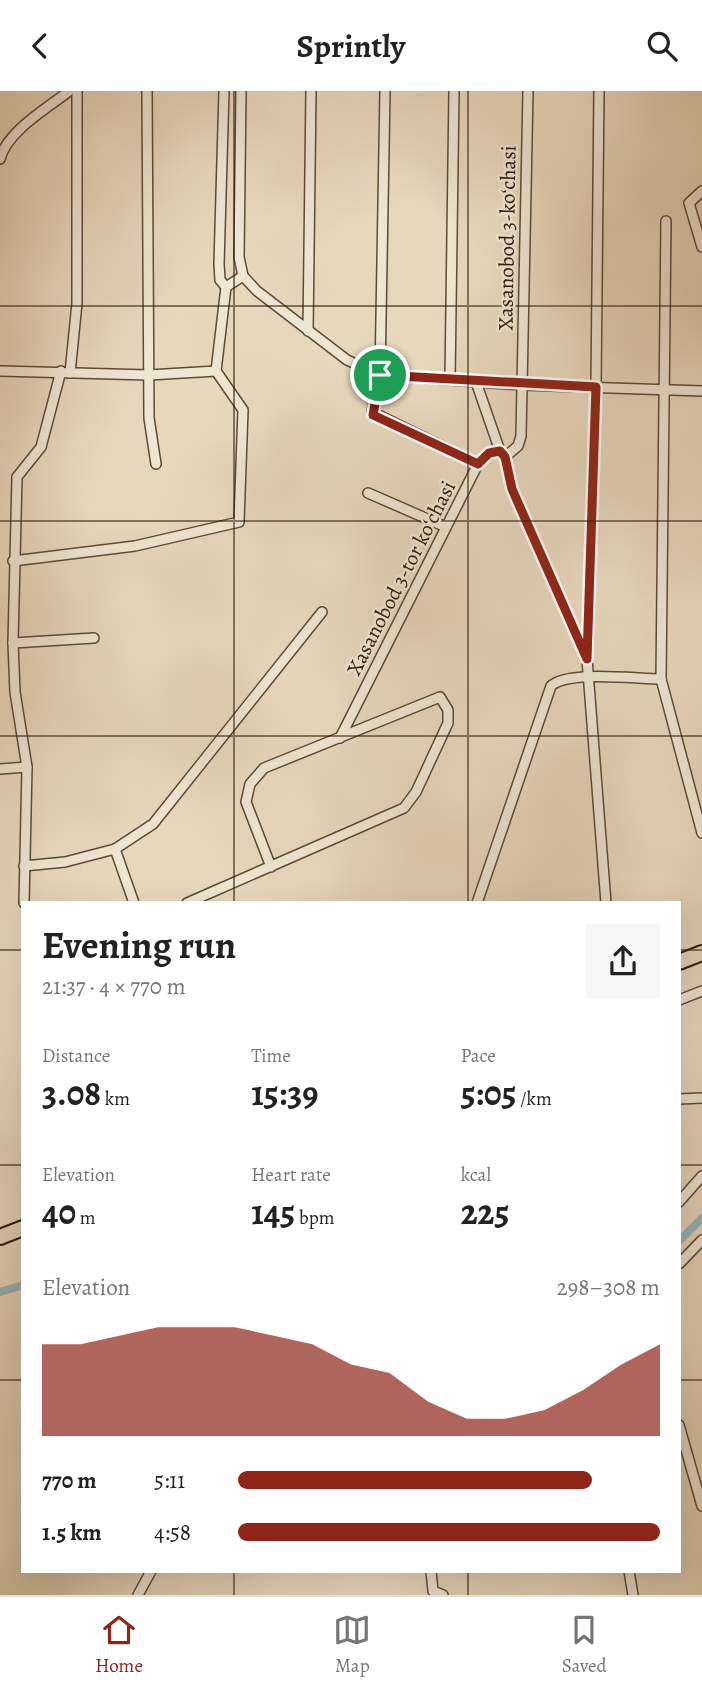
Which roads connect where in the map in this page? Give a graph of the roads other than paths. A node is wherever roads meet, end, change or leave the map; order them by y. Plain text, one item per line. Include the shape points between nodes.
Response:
1 (69, 91) edge
2 (77, 91) edge
3 (147, 91) edge
4 (224, 91) edge
5 (241, 91) edge
6 (311, 91) edge
7 (385, 91) edge
8 (454, 91) edge
9 (527, 91) edge
10 (600, 91) edge
11 (0, 159) edge
12 (702, 191) edge
13 (666, 221) dead end
14 (702, 247) edge
15 (243, 276) junction
16 (226, 287) junction
17 (308, 331) junction
18 (1, 372) edge
19 (66, 372) junction
20 (216, 372) junction
21 (149, 375) junction
22 (380, 375) junction
23 (450, 380) junction
24 (476, 381) junction
25 (521, 385) junction
26 (596, 387) junction
27 (665, 390) junction
28 (702, 391) edge
29 (502, 454) junction
30 (156, 464) dead end
31 (478, 464) junction
32 (368, 493) dead end
33 (446, 527) junction
34 (13, 561) junction
35 (322, 612) dead end
36 (94, 638) dead end
37 (13, 643) junction
38 (587, 659) junction
39 (587, 677) junction
40 (661, 679) junction
41 (340, 738) junction
42 (27, 767) junction
43 (0, 769) edge
44 (702, 833) edge
45 (115, 849) junction
46 (24, 866) junction
47 (271, 867) junction
48 (24, 901) edge
49 (133, 901) edge
50 (192, 901) edge
51 (478, 901) edge
52 (606, 901) edge
53 (702, 953) edge
54 (681, 962) edge
55 (702, 991) edge
56 (681, 999) edge
57 (702, 1098) edge
58 (681, 1099) edge
59 (702, 1176) edge
60 (681, 1200) edge
61 (21, 1229) edge
62 (0, 1237) edge
63 (702, 1240) edge
64 (681, 1262) edge
65 (681, 1432) edge
66 (702, 1506) edge
67 (150, 1573) edge
68 (431, 1573) edge
69 (629, 1573) edge
70 (138, 1595) edge
71 (443, 1595) edge
72 (633, 1595) edge

1 - 11 street via 6,146
2 - 19 street via 77,303
3 - 21 street
4 - 16 street via 219,264 221,283
5 - 15 street via 239,257
6 - 17 street
7 - 22 street
8 - 23 street
9 - 25 street, Xasanobod 3-koʻchasi
10 - 26 street
12 - 14 street via 689,203
13 - 27 street
15 - 16 street
15 - 17 street
16 - 20 street
17 - 22 street via 347,360
18 - 19 street
19 - 21 street
19 - 34 street via 41,447 17,477
20 - 21 street
20 - 34 street via 243,410 239,522 135,546
21 - 30 street
22 - 23 street
22 - 31 street via 373,415
23 - 24 street
24 - 25 street
24 - 29 street
25 - 26 street
25 - 29 street, Xasanobod 3-koʻchasi via 520,442
26 - 27 street
26 - 38 street
27 - 28 street
27 - 40 street
29 - 31 street, Xasanobod 3-tor koʻchasi via 489,453
29 - 38 street via 512,489
31 - 33 street, Xasanobod 3-tor koʻchasi
32 - 33 street
33 - 41 street, Xasanobod 3-tor koʻchasi
34 - 37 street
35 - 45 street via 153,824
36 - 37 street
37 - 42 street via 15,692
38 - 39 street
39 - 40 street
39 - 51 street via 558,680 551,686
39 - 52 street via 597,752
40 - 44 street
41 - 47 street via 264,768 250,784 246,801
41 - 47 street via 437,698 448,710 448,723 404,808
42 - 43 street
42 - 46 street
45 - 46 street via 65,862
45 - 49 street
46 - 48 street
47 - 50 street
53 - 54 main road
55 - 56 street
57 - 58 street
59 - 60 street
61 - 62 main road
63 - 64 street
65 - 66 street
67 - 70 street
68 - 71 street via 433,1591
69 - 72 street

